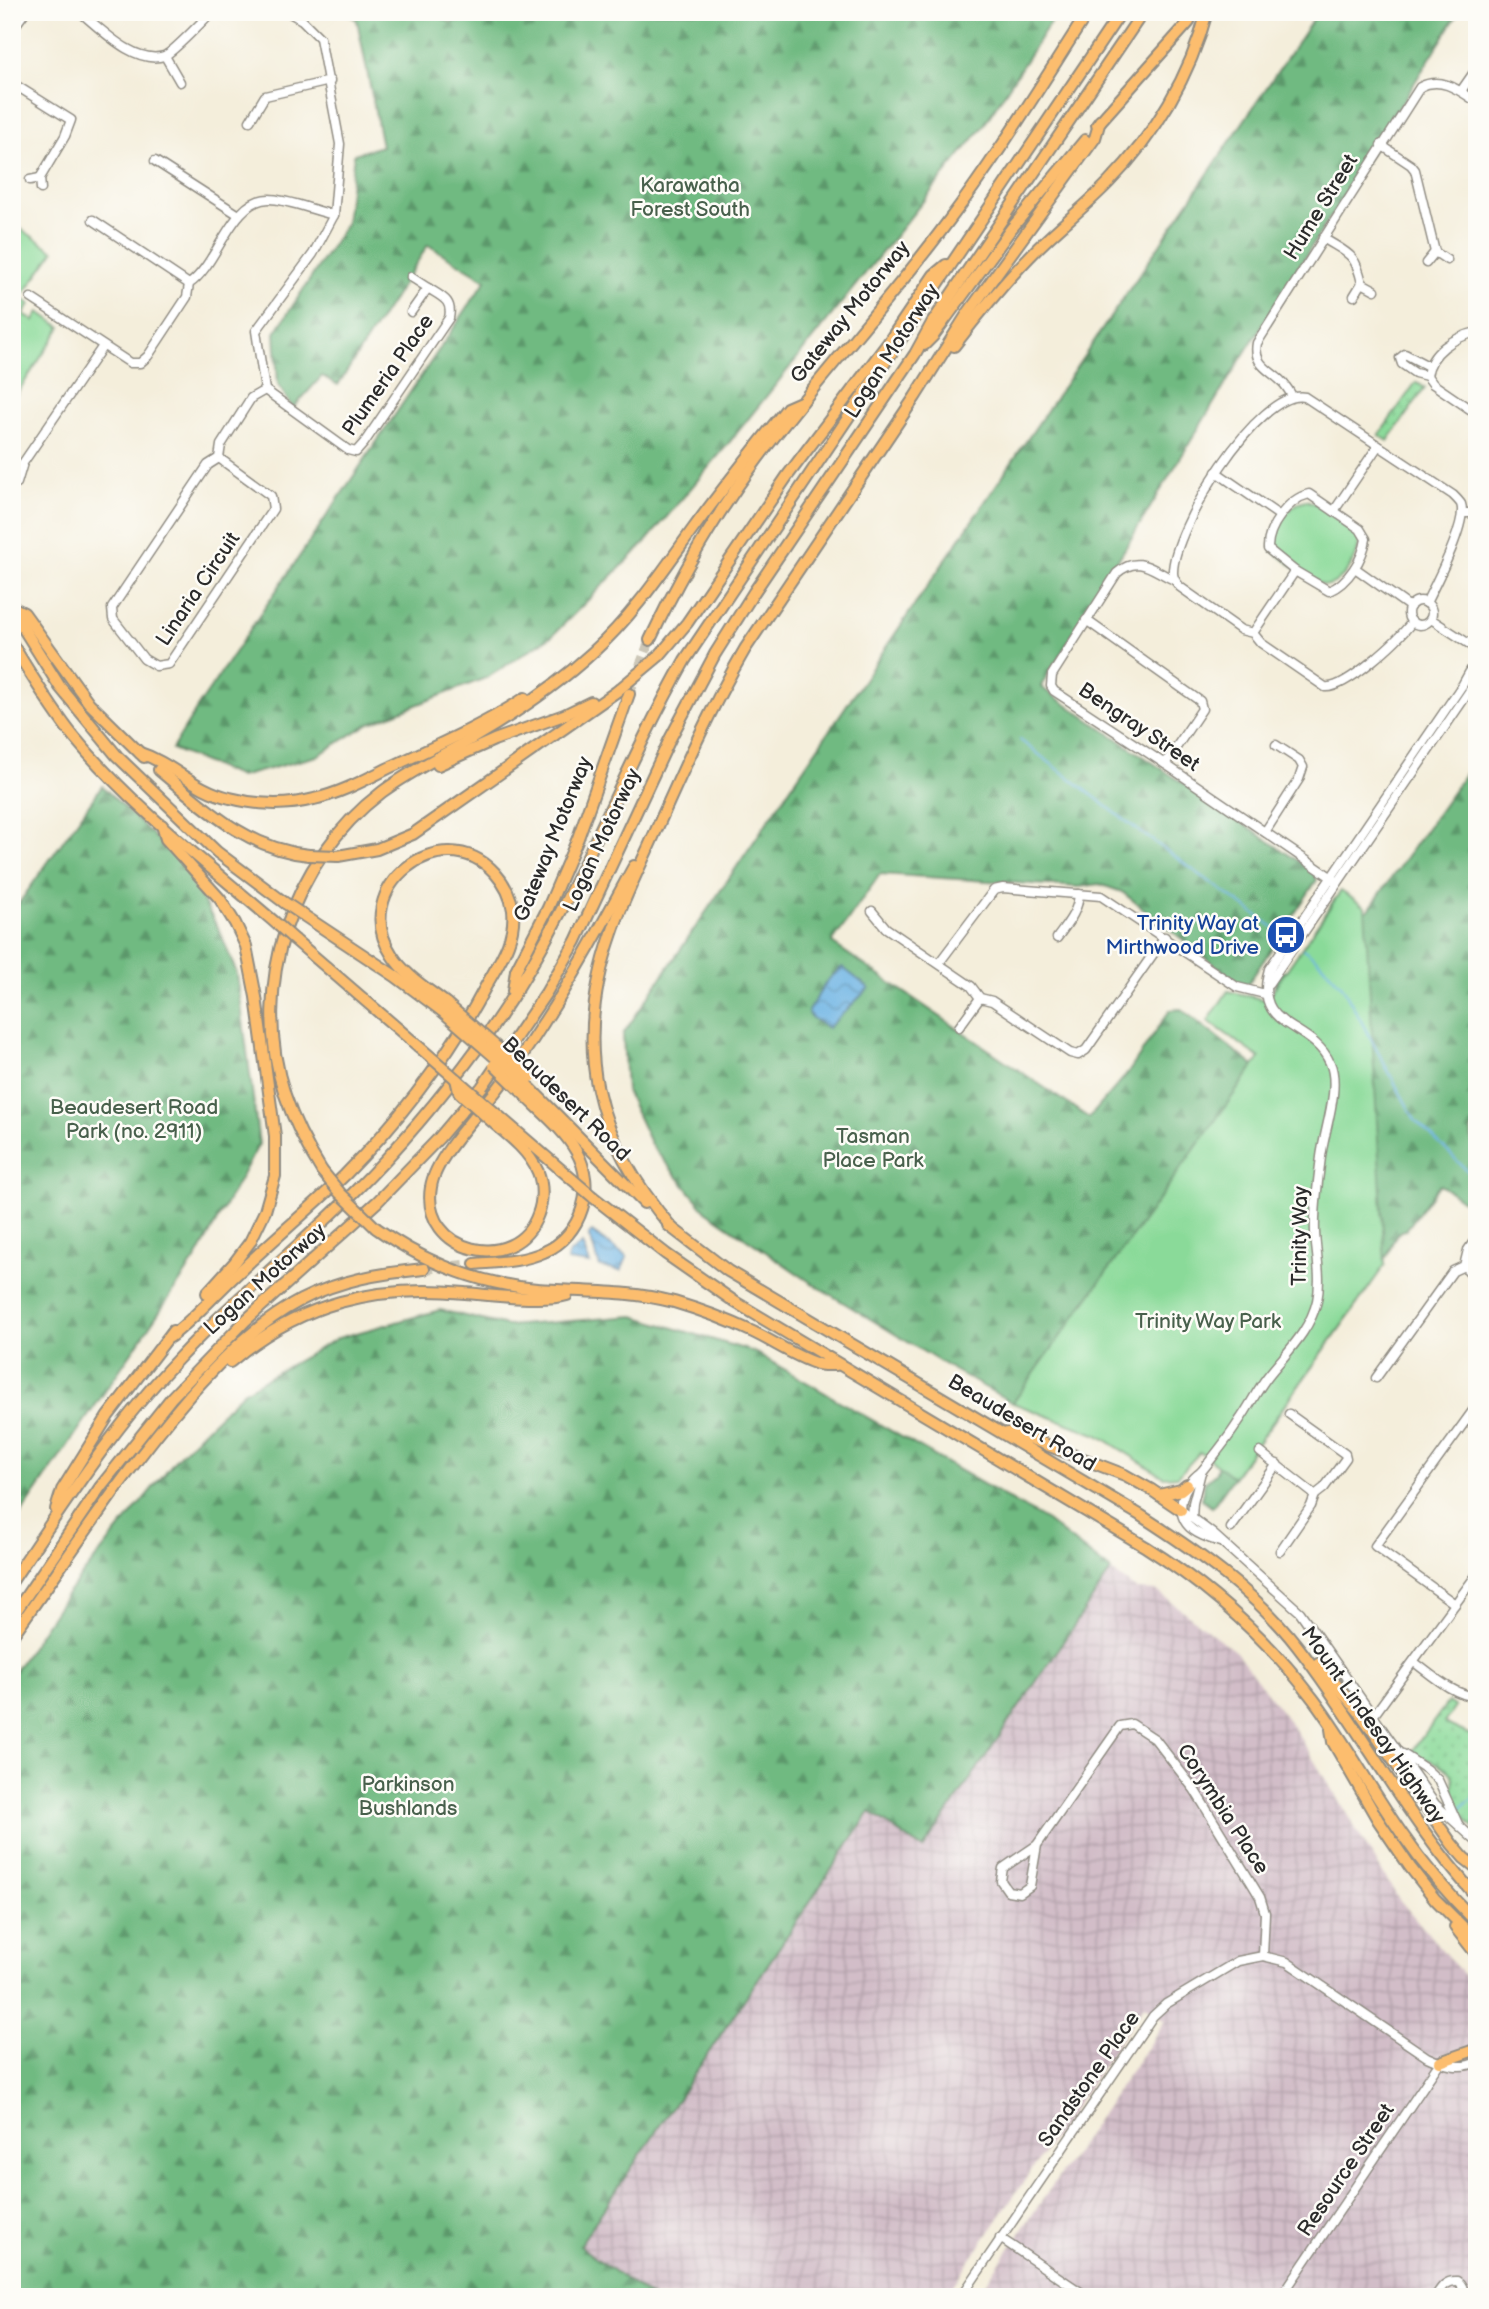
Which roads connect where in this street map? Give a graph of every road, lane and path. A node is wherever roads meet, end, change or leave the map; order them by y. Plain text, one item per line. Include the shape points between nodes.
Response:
1 (25, 12) edge
2 (80, 12) edge
3 (212, 12) edge
4 (288, 12) edge
5 (1088, 12) edge
6 (1121, 12) edge
7 (1143, 12) edge
8 (1207, 12) edge
9 (1189, 22) tunnel mouth
10 (12, 30) edge
11 (165, 56) junction
12 (1477, 68) edge
13 (330, 81) junction
14 (180, 82) dead end
15 (12, 83) edge
16 (1461, 91) junction
17 (1477, 102) edge
18 (250, 121) dead end
19 (1100, 121) junction
20 (1381, 145) junction
21 (155, 161) dead end
22 (40, 178) junction
23 (30, 180) dead end
24 (41, 189) dead end
25 (239, 215) junction
26 (334, 215) junction
27 (93, 220) dead end
28 (1323, 238) junction
29 (1435, 252) junction
30 (957, 256) junction
31 (1447, 260) dead end
32 (1426, 263) dead end
33 (411, 277) dead end
34 (1362, 283) junction
35 (189, 284) junction
36 (428, 288) junction
37 (1375, 290) dead end
38 (1354, 296) dead end
39 (31, 298) dead end
40 (411, 312) dead end
41 (1477, 332) edge
42 (103, 346) junction
43 (915, 354) junction
44 (1428, 366) junction
45 (1427, 376) junction
46 (265, 390) junction
47 (1292, 396) junction
48 (915, 397) junction
49 (803, 401) junction
50 (1477, 414) edge
51 (1378, 446) junction
52 (219, 458) junction
53 (1216, 472) junction
54 (17, 484) dead end
55 (1334, 511) junction
56 (1462, 513) junction
57 (1477, 513) edge
58 (1280, 516) junction
59 (1355, 568) junction
60 (1295, 571) junction
61 (1174, 580) junction
62 (1426, 603) junction
63 (1410, 607) junction
64 (12, 608) edge
65 (1431, 619) junction
66 (1086, 620) junction
67 (1412, 622) junction
68 (1253, 633) junction
69 (650, 640) tunnel mouth
70 (12, 644) edge
71 (1477, 655) edge
72 (1477, 680) edge
73 (557, 684) junction
74 (616, 692) junction
75 (629, 694) tunnel mouth
76 (1276, 745) dead end
77 (140, 753) junction
78 (1165, 764) junction
79 (425, 765) junction
80 (162, 825) junction
81 (1265, 832) junction
82 (644, 858) junction
83 (1334, 880) junction
84 (1079, 894) junction
85 (873, 911) dead end
86 (1165, 937) junction
87 (1057, 939) dead end
88 (939, 963) junction
89 (1265, 994) junction
90 (512, 997) junction
91 (979, 998) junction
92 (444, 1008) junction
93 (959, 1027) dead end
94 (526, 1084) junction
95 (499, 1121) junction
96 (672, 1228) junction
97 (1477, 1237) edge
98 (475, 1264) tunnel mouth
99 (1464, 1265) junction
100 (424, 1269) tunnel mouth
101 (1477, 1280) edge
102 (583, 1290) junction
103 (170, 1336) junction
104 (839, 1365) junction
105 (1376, 1378) dead end
106 (198, 1387) junction
107 (1477, 1405) edge
108 (1289, 1414) dead end
109 (1001, 1432) junction
110 (1260, 1452) dead end
111 (1277, 1464) junction
112 (1201, 1472) junction
113 (1187, 1485) junction
114 (1315, 1494) junction
115 (1159, 1495) junction
116 (1181, 1510) junction
117 (1192, 1518) junction
118 (51, 1523) junction
119 (1231, 1528) dead end
120 (1165, 1531) joint
121 (1220, 1542) junction
122 (1152, 1551) joint
123 (1280, 1552) dead end
124 (1477, 1574) edge
125 (12, 1581) edge
126 (1455, 1604) junction
127 (12, 1617) edge
128 (12, 1636) edge
129 (1297, 1644) junction
130 (1414, 1662) junction
131 (1477, 1697) edge
132 (1374, 1715) junction
133 (1331, 1723) junction
134 (1400, 1752) junction
135 (1432, 1774) junction
136 (1424, 1790) junction
137 (1459, 1825) junction
138 (1477, 1842) edge
139 (1037, 1845) junction
140 (1477, 1868) edge
141 (1477, 1897) edge
142 (1435, 1899) junction
143 (1477, 1923) edge
144 (1477, 1941) edge
145 (1477, 1955) edge
146 (1263, 1956) junction
147 (1477, 2049) edge
148 (1440, 2062) junction
149 (1477, 2062) edge
150 (1000, 2238) junction
151 (961, 2297) edge
152 (1088, 2297) edge
153 (1281, 2297) edge
154 (1435, 2297) edge
155 (1460, 2297) edge

1 - 10 street
2 - 11 street via 133,53
3 - 11 street
4 - 13 street via 320,38
5 - 49 highway, Gateway Motorway via 946,224
6 - 30 highway, Logan Motorway
7 - 43 highway, Logan Motorway
8 - 48 highway via 1180,84 1146,138 1107,184 1000,289
9 - 19 highway
11 - 14 street
12 - 16 street
13 - 18 street via 265,96
13 - 26 street via 340,144
15 - 22 street via 71,120
16 - 17 street, Hume Street
16 - 20 street, Hume Street via 1443,83 1419,87
19 - 43 highway
19 - 48 highway via 1095,138 968,313
20 - 28 street, Hume Street
20 - 29 street via 1415,170
21 - 25 street
22 - 23 street
22 - 24 street
25 - 26 street via 253,202 270,199
25 - 35 street via 200,276
26 - 46 street via 313,254 256,331
27 - 35 street
28 - 34 street via 1358,263
28 - 47 street, Hume Street via 1255,351 1261,366
29 - 31 street
29 - 32 street
30 - 74 highway via 934,275 687,623 659,656
30 - 90 highway, Logan Motorway via 685,660 647,729 561,911
33 - 36 street, Plumeria Place
34 - 37 street
34 - 38 street
35 - 42 street via 187,297 140,363 130,363
36 - 40 street, Plumeria Place
36 - 46 street, Plumeria Place via 448,301 449,318 356,452
39 - 42 street
41 - 44 street via 1454,340
42 - 54 street via 23,463
43 - 127 highway, Logan Motorway via 715,654 576,941 482,1087 377,1202 244,1321 172,1397 101,1486
44 - 45 street
44 - 45 street via 1410,354 1400,358 1408,369
45 - 50 street
46 - 52 street, Linaria Circuit via 251,398 220,445
47 - 51 street via 1304,397
47 - 53 street via 1253,427
48 - 82 highway via 723,686
49 - 69 highway, Gateway Motorway via 710,528
49 - 73 highway via 787,408 620,625
51 - 55 street
51 - 56 street via 1453,495 1461,503
52 - 52 street, Linaria Circuit via 271,496 273,509 169,664 156,666 144,659 113,619 112,608 208,465
53 - 58 street
53 - 61 street via 1185,530
55 - 58 street via 1309,494
55 - 59 street via 1364,533 1365,547
56 - 57 street
56 - 62 street via 1447,561
58 - 60 street via 1270,533 1268,549
59 - 60 street via 1329,591
59 - 63 street
60 - 68 street
61 - 66 street, Bengray Street via 1143,564 1125,565
61 - 68 street via 1230,623
62 - 63 street via 1415,602
62 - 65 street
63 - 67 street
64 - 77 highway via 24,612 89,703
64 - 92 highway, Beaudesert Road, bridge via 60,687 117,756 217,852 285,903
65 - 67 street via 1422,625
65 - 71 street
66 - 78 street via 1200,701 1202,709
66 - 78 street, Bengray Street via 1052,675 1051,686
67 - 68 street via 1367,664 1331,688 1261,643
70 - 80 highway, Beaudesert Road via 74,737
71 - 83 street via 1463,684
72 - 83 street
73 - 77 highway via 542,686 425,751 313,800 268,804 228,798
73 - 79 highway
74 - 77 highway, bridge via 413,834 377,849 338,856 277,849 231,828
74 - 79 highway via 439,765
75 - 90 highway, Gateway Motorway via 568,863 516,970
76 - 81 street via 1303,767
78 - 81 street, Bengray Street
79 - 102 highway, bridge via 383,791 353,817 304,883 281,943 273,998 284,1093 322,1171 376,1228 423,1258 467,1275 536,1289
80 - 95 highway, Beaudesert Road, bridge
80 - 103 highway via 166,839 220,899 246,946 266,1062 276,1158 271,1193 250,1242
81 - 83 street, Bengray Street
82 - 95 highway via 634,866 544,1023 437,1168 430,1194 435,1220 451,1238 478,1250 501,1249 522,1237 533,1224 541,1201 534,1164
82 - 96 highway via 606,952 594,1002 592,1045 598,1096 613,1141 639,1187
83 - 89 street
84 - 86 street via 1109,899
84 - 87 street via 1076,912
84 - 88 street via 994,890
85 - 88 street via 886,929
86 - 89 street via 1237,987
86 - 91 street via 1079,1055 992,1001
88 - 91 street via 971,986
89 - 112 street, Trinity Way via 1278,1016 1319,1046 1331,1065 1333,1090 1315,1209 1316,1303 1298,1340
90 - 118 highway, Logan Motorway via 431,1109 376,1171 226,1310 152,1388
91 - 93 street
92 - 94 highway, bridge
92 - 94 highway, Beaudesert Road, bridge
92 - 103 highway via 391,955 381,923 387,890 401,871 442,852 471,857 489,867 505,887 513,910 508,946 475,1008 429,1077 376,1142
94 - 96 highway, Beaudesert Road
94 - 98 highway via 576,1150 585,1178 584,1207 574,1227 551,1250 527,1258
95 - 104 highway, Beaudesert Road, bridge via 637,1233 707,1283
96 - 109 highway, Beaudesert Road via 728,1271
97 - 99 street
99 - 101 street
99 - 105 street via 1453,1271
100 - 106 highway via 355,1280 303,1299 260,1326
102 - 104 highway via 674,1302 741,1326 817,1364
102 - 106 highway via 534,1297 404,1290 341,1300 276,1329
103 - 118 highway via 94,1438 62,1490
104 - 122 highway, Beaudesert Road
106 - 128 highway via 131,1467
107 - 126 street via 1375,1546
108 - 114 street via 1345,1454 1324,1488
109 - 115 highway via 1021,1435 1105,1467
109 - 120 highway, Beaudesert Road
110 - 111 street
111 - 114 street
111 - 119 street
112 - 113 street, Trinity Way
112 - 117 street, Trinity Way
113 - 115 highway
113 - 116 street
114 - 123 street
115 - 116 highway
116 - 117 street, Mount Lindesay Highway
116 - 121 street, Mount Lindesay Highway via 1194,1531
117 - 121 street, Mount Lindesay Highway
118 - 125 highway, Logan Motorway
120 - 129 highway, Mount Lindesay Highway via 1230,1580
121 - 132 street, Mount Lindesay Highway via 1300,1612
122 - 133 highway, Mount Lindesay Highway via 1197,1581 1258,1634
124 - 126 street
126 - 130 street
129 - 140 highway via 1341,1689 1452,1844
129 - 141 highway, Mount Lindesay Highway via 1430,1842
130 - 131 street via 1452,1689
130 - 132 street
132 - 134 street, Mount Lindesay Highway
133 - 142 highway via 1334,1742 1378,1820
133 - 143 highway, Mount Lindesay Highway via 1402,1834
134 - 135 street, Mount Lindesay Highway
134 - 136 street, Mount Lindesay Highway
135 - 136 street
135 - 137 street, Mount Lindesay Highway
136 - 137 street, Mount Lindesay Highway
137 - 138 street, Mount Lindesay Highway
139 - 139 street, Corymbia Place via 1030,1886 1020,1893 1008,1891 1001,1881 1003,1868
139 - 146 street, Corymbia Place via 1120,1726 1132,1724 1155,1740 1194,1789 1260,1897 1265,1913
142 - 144 highway
142 - 145 highway
146 - 148 street via 1287,1962
146 - 150 street, Sandstone Place via 1238,1961 1153,2016
147 - 148 highway
148 - 149 street via 1464,2067
148 - 153 street, Resource Street
150 - 151 street, Sandstone Place
150 - 152 street
154 - 155 street via 1453,2280 1462,2286

